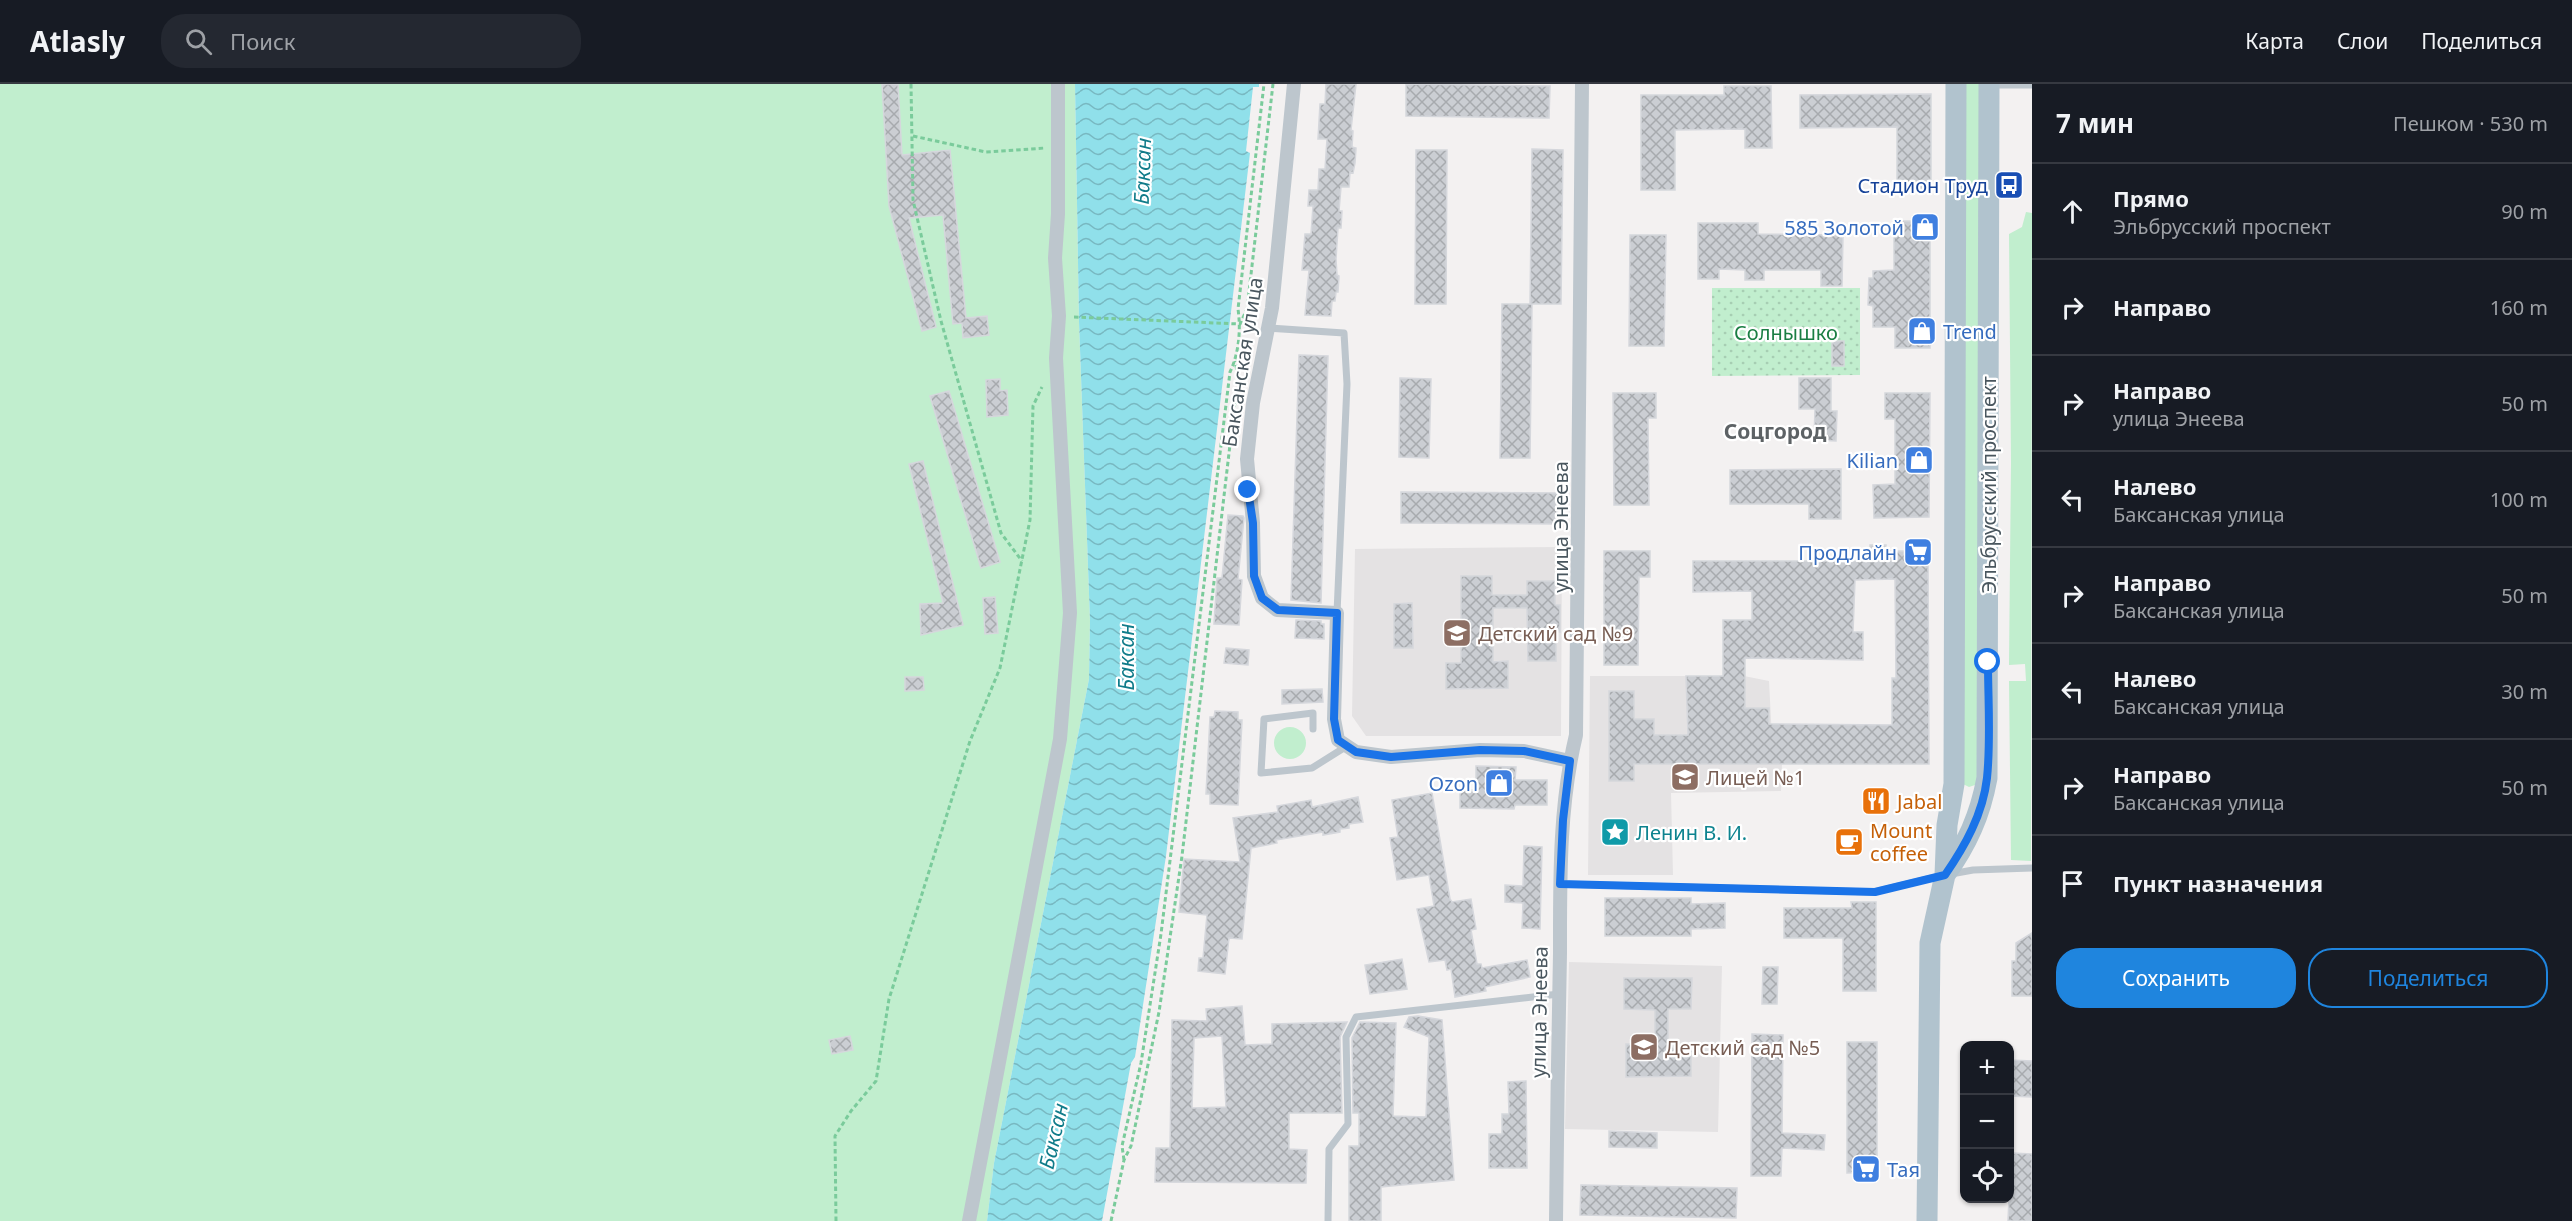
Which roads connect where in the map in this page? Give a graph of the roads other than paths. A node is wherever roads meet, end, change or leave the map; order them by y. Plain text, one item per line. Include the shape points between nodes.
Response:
1 (1058, 84) edge
2 (1294, 84) edge
3 (1582, 84) edge
4 (1956, 84) edge
5 (1989, 84) edge
6 (2032, 86) edge
7 (1268, 328) junction
8 (1337, 613) junction
9 (1313, 729) dead end
10 (1347, 746) junction
11 (1570, 761) junction
12 (1954, 784) junction
13 (1986, 786) junction
14 (2032, 868) edge
15 (1945, 875) junction
16 (1560, 884) junction
17 (1559, 994) junction
18 (969, 1221) edge
19 (1328, 1221) edge
20 (1556, 1221) edge
21 (1927, 1221) edge

1 - 18 street via 1056,358 1070,613 1060,739
2 - 7 street, Баксанская улица
3 - 11 street, улица Энеева via 1576,735
4 - 12 main road, Эльбрусский проспект
5 - 6 lane
5 - 13 main road, Эльбрусский проспект
7 - 8 street, Баксанская улица via 1246,459 1254,576 1262,598 1278,610
7 - 8 lane via 1344,333 1347,384
8 - 10 street via 1334,719 1338,740
9 - 10 lane via 1313,713 1264,719 1261,772 1312,768
10 - 11 street via 1356,752 1391,757 1513,751
11 - 16 street, улица Энеева
12 - 13 main road via 1968,794
12 - 15 main road, Эльбрусский проспект
13 - 15 main road, Эльбрусский проспект via 1964,847
14 - 15 lane
15 - 16 lane via 1875,892
15 - 21 main road, Эльбрусский проспект via 1930,943 1928,975
16 - 17 street, улица Энеева
17 - 19 lane via 1356,1017 1346,1037 1348,1124 1329,1149
17 - 20 street, улица Энеева

